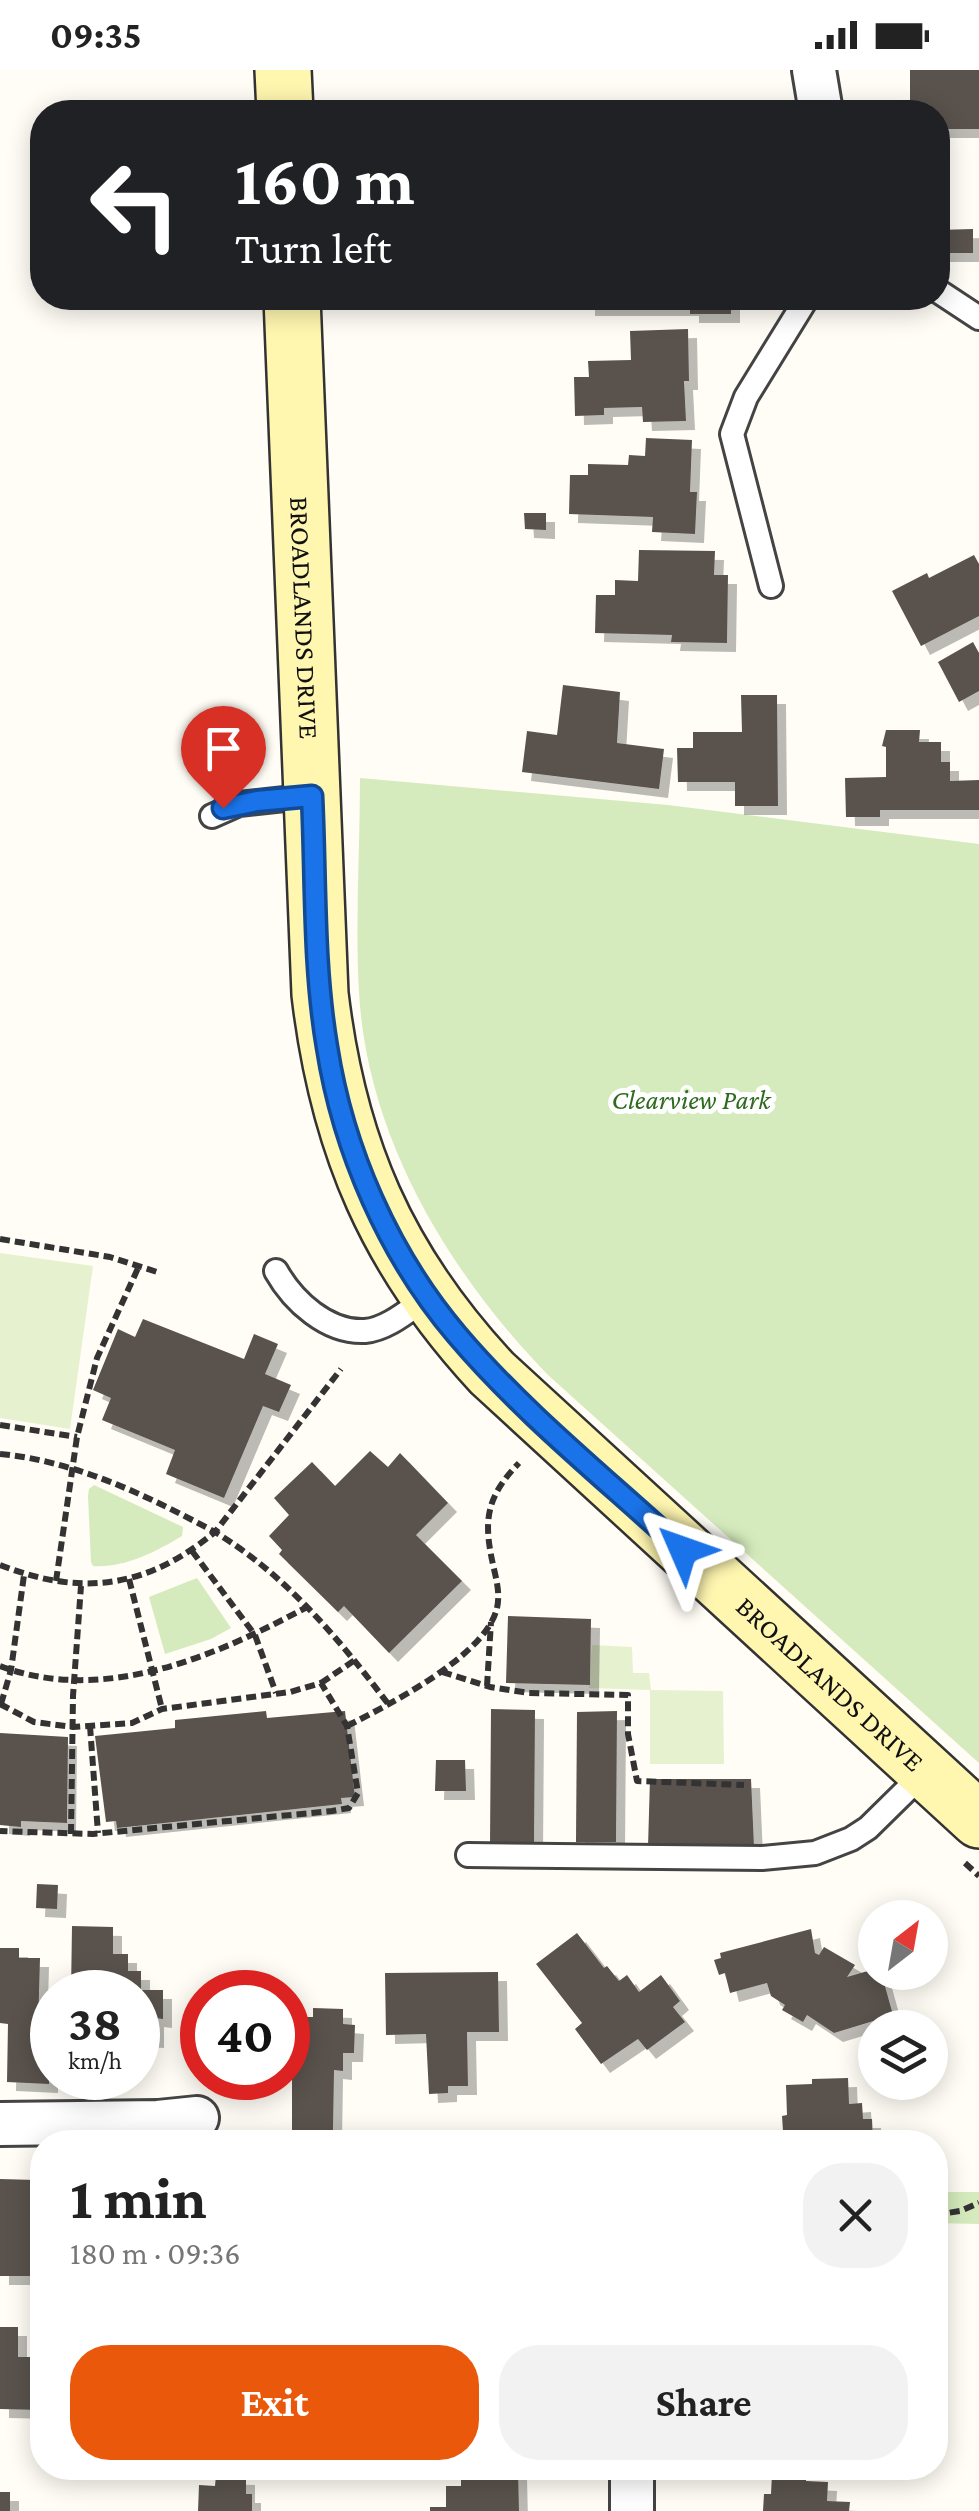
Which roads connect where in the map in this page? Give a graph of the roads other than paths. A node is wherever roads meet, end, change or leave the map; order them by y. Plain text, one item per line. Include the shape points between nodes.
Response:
1 (283, 70) edge
2 (814, 70) edge
3 (284, 100) edge
4 (819, 100) edge
5 (950, 298) edge
6 (292, 310) edge
7 (800, 310) edge
8 (979, 318) edge
9 (771, 586) dead end
10 (312, 796) junction
11 (212, 816) dead end
12 (276, 1271) dead end
13 (428, 1297) junction
14 (926, 1772) junction
15 (970, 1840) edge
16 (468, 1854) dead end
17 (197, 2118) dead end
18 (0, 2124) edge
19 (632, 2480) edge
20 (632, 2511) edge

1 - 3 street
2 - 4 street
5 - 8 lane
6 - 10 street, BROADLANDS DRIVE
7 - 9 lane via 746,397 732,434
10 - 11 lane via 239,804
10 - 13 street, BROADLANDS DRIVE via 320,994 336,1097 373,1200
12 - 13 lane via 304,1307 351,1329 391,1322
13 - 14 street, BROADLANDS DRIVE via 504,1386
14 - 15 street, BROADLANDS DRIVE
14 - 16 lane via 868,1828 816,1853
17 - 18 street
19 - 20 street

